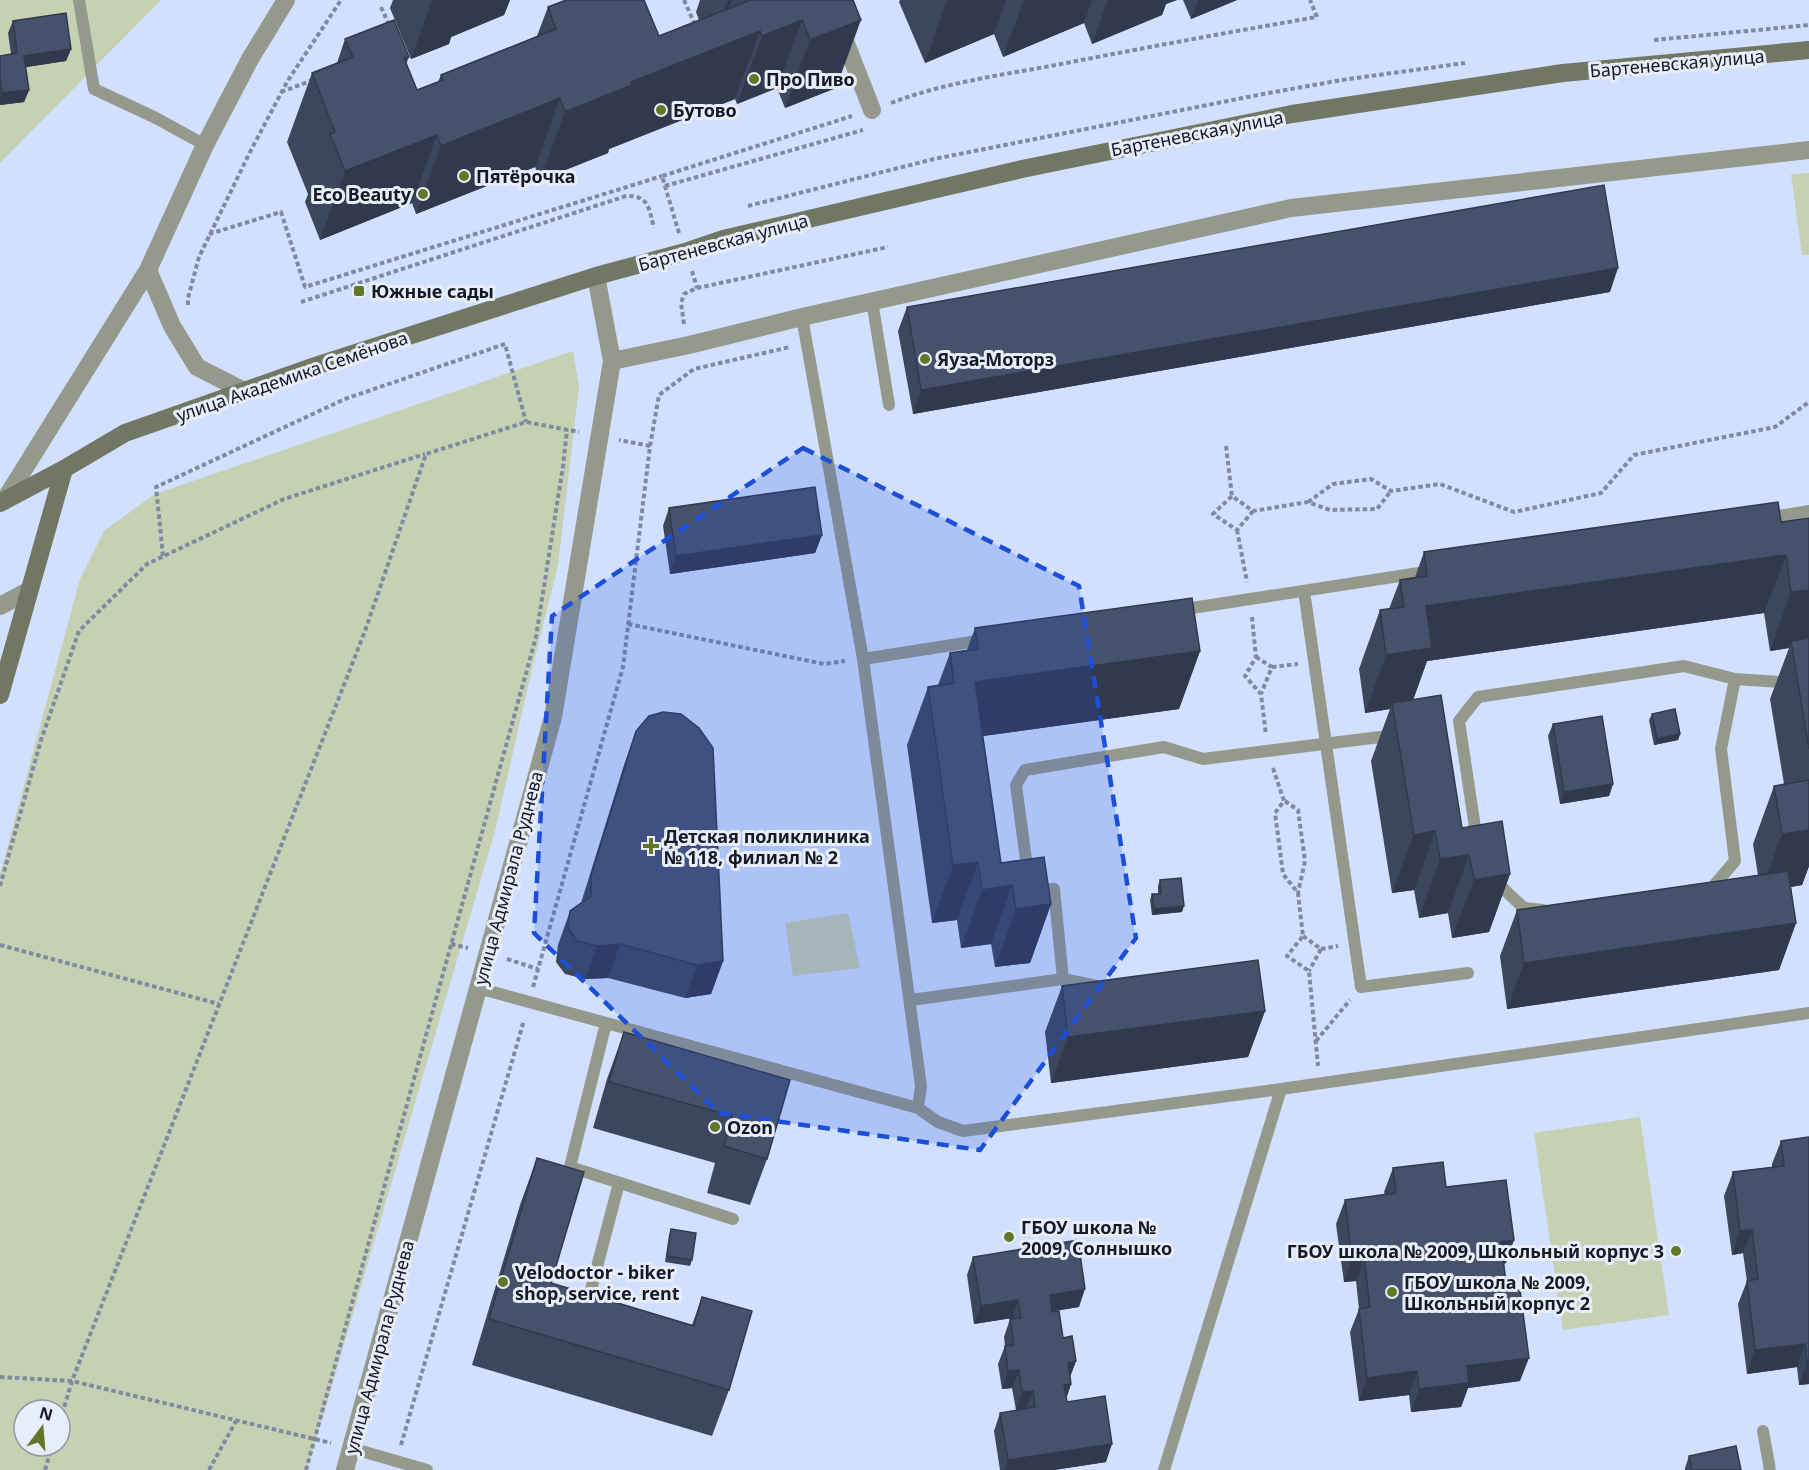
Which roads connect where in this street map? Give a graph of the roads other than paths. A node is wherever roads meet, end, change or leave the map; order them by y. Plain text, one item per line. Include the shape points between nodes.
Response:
1 (79, 0) edge
2 (286, 0) edge
3 (829, 0) edge
4 (1809, 50) edge
5 (873, 118) road end
6 (205, 145) junction
7 (1809, 150) edge
8 (148, 270) junction
9 (596, 276) junction
10 (872, 301) junction
11 (802, 317) junction
12 (612, 361) junction
13 (244, 391) junction
14 (889, 405) dead end
15 (64, 469) junction
16 (2, 502) edge
17 (1809, 511) edge
18 (1750, 520) edge
19 (1445, 569) edge
20 (28, 591) junction
21 (1305, 591) junction
22 (0, 606) edge
23 (1168, 612) edge
24 (992, 639) edge
25 (863, 659) junction
26 (1735, 679) junction
27 (1809, 679) edge
28 (0, 694) edge
29 (1404, 734) edge
30 (1326, 744) junction
31 (1688, 893) edge
32 (1554, 911) edge
33 (1468, 973) dead end
34 (1063, 979) junction
35 (1108, 984) edge
36 (478, 988) junction
37 (910, 1000) junction
38 (1809, 1013) edge
39 (606, 1023) junction
40 (1281, 1089) junction
41 (918, 1108) junction
42 (619, 1183) junction
43 (733, 1220) dead end
44 (610, 1308) edge
45 (1763, 1431) dead end
46 (351, 1448) junction
47 (345, 1470) edge
48 (427, 1470) edge
49 (1164, 1470) edge
50 (1770, 1470) edge

1 - 6 lane via 94,89
2 - 6 street
3 - 5 street
4 - 9 main road, Бартеневская улица via 1563,73 1292,114 1022,169 735,237
6 - 8 street
7 - 10 street via 1291,208
8 - 13 street via 172,326 197,367
8 - 16 street
9 - 12 street, улица Адмирала Руднева
9 - 13 main road, улица Академика Семёнова
10 - 11 street
10 - 14 lane
11 - 12 street
11 - 25 lane
12 - 36 street, улица Адмирала Руднева via 553,717
13 - 15 main road, улица Академика Семёнова via 125,433
15 - 16 main road, улица Академика Семёнова
15 - 20 main road
17 - 18 lane
19 - 21 lane
20 - 22 street
20 - 28 main road
21 - 23 lane
21 - 30 lane
24 - 25 lane
25 - 37 lane
26 - 27 lane
26 - 31 lane via 1721,749 1735,861 1711,889
26 - 32 lane via 1684,666 1478,697 1454,727 1481,862 1524,908
29 - 30 lane
30 - 33 lane via 1361,987
30 - 34 lane via 1203,759 1164,747 1025,770 1016,785 1030,890 1054,889
34 - 35 lane via 1096,986
34 - 37 lane
36 - 39 lane
36 - 46 street, улица Адмирала Руднева
37 - 41 lane via 921,1086
38 - 40 lane
39 - 41 lane
39 - 42 lane via 570,1167
40 - 41 lane via 963,1131 938,1122
40 - 49 lane
42 - 43 lane
42 - 44 lane via 588,1301
45 - 50 lane
46 - 47 street, улица Адмирала Руднева
46 - 48 lane

